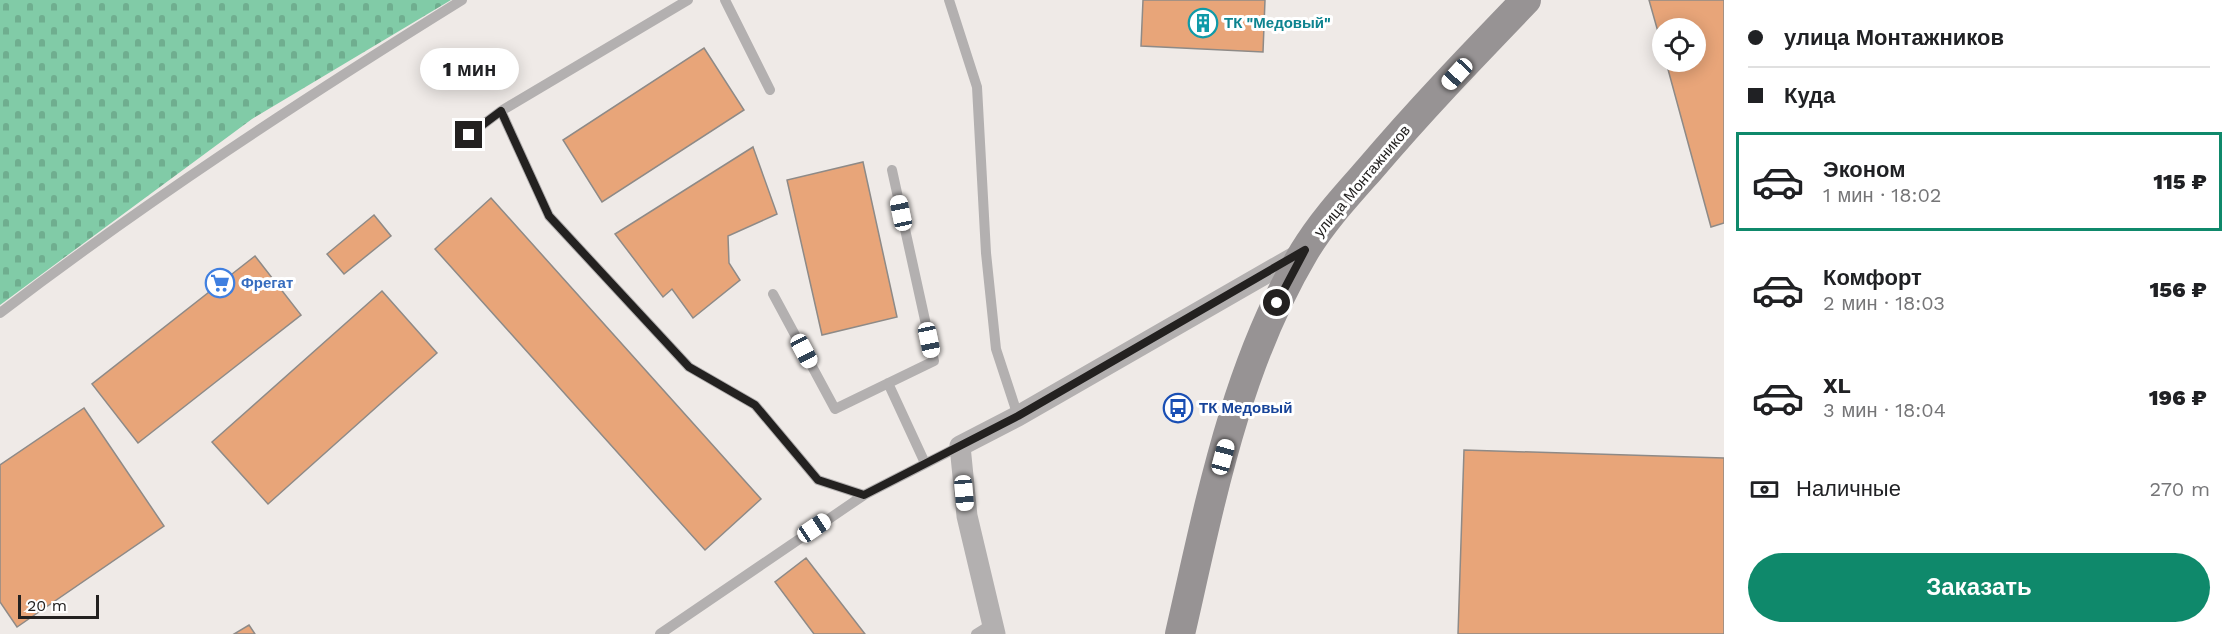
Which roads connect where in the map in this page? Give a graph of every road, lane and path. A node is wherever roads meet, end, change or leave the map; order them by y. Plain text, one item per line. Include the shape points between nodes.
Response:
1 (462, 0) edge
2 (688, 0) edge
3 (725, 0) edge
4 (949, 0) edge
5 (1526, 0) edge
6 (770, 90) dead end
7 (501, 111) junction
8 (469, 135) dead end
9 (892, 170) dead end
10 (1305, 250) junction
11 (773, 294) dead end
12 (0, 314) edge
13 (888, 383) junction
14 (1018, 416) junction
15 (960, 446) junction
16 (925, 463) junction
17 (864, 495) junction
18 (988, 631) edge
19 (660, 634) edge
20 (1180, 634) edge

1 - 12 lane via 325,85 88,246
2 - 7 lane
3 - 6 lane
4 - 14 lane via 977,87 986,254 996,349
5 - 10 main road, улица Монтажников via 1392,143
7 - 8 lane
7 - 17 lane via 549,216 689,367 755,405 818,480
9 - 13 lane via 934,361
10 - 14 street
10 - 20 main road, улица Монтажников via 1268,320 1239,395
11 - 13 lane via 835,409
13 - 16 lane
14 - 15 street
15 - 16 lane
15 - 18 street via 967,516
16 - 17 lane
17 - 19 lane

